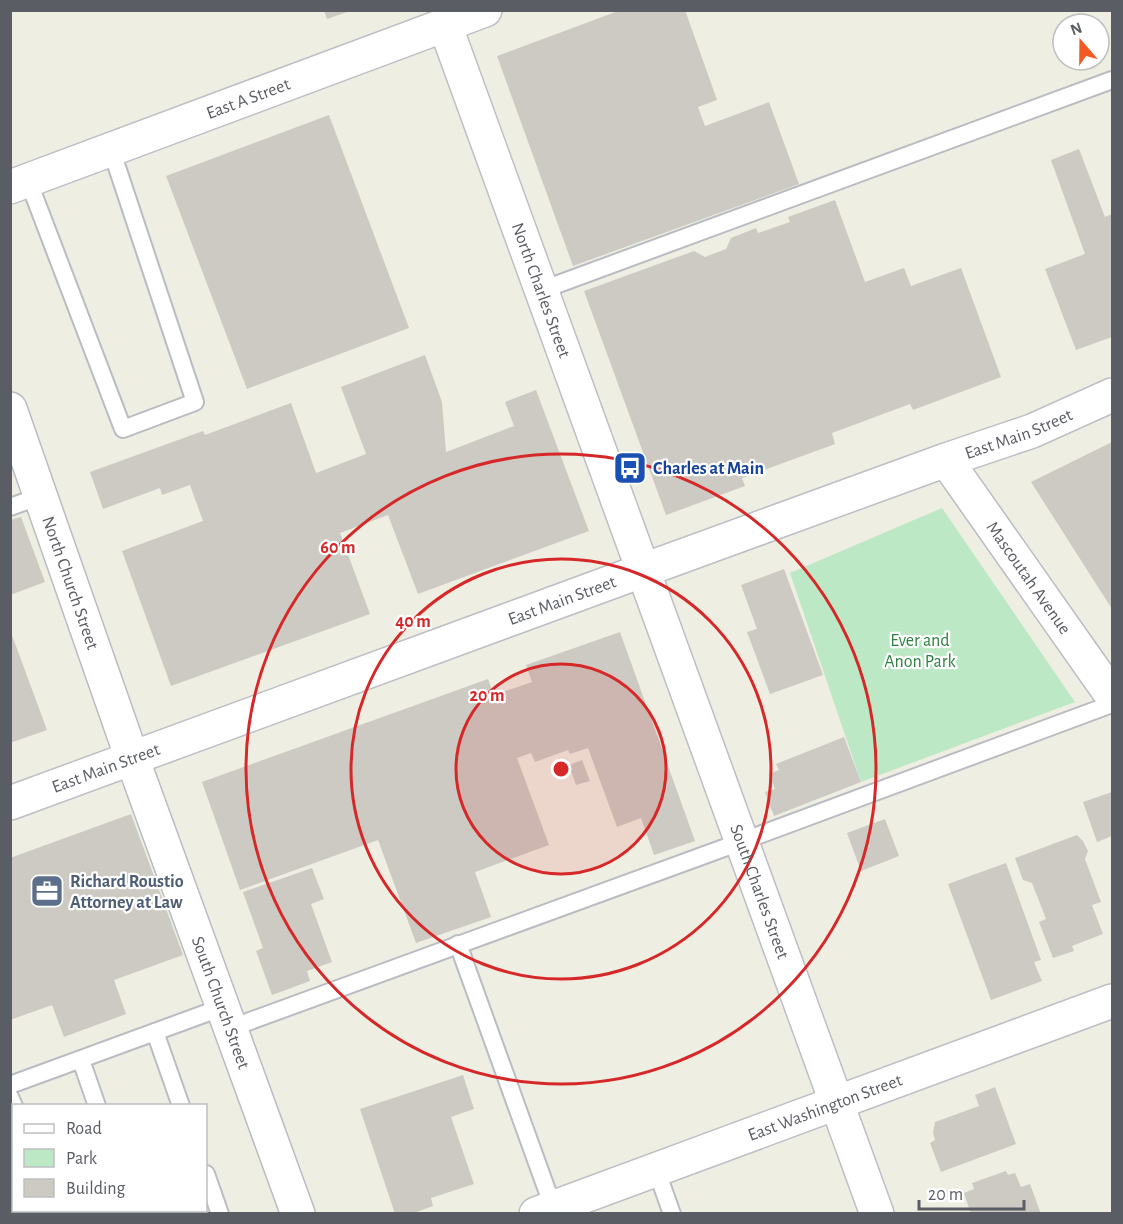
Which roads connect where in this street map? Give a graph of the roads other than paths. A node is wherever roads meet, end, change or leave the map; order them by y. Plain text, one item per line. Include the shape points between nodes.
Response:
1 (485, 10) edge
2 (443, 18) edge
3 (1113, 80) edge
4 (111, 149) junction
5 (19, 184) edge
6 (542, 290) junction
7 (1113, 395) edge
8 (10, 409) edge
9 (946, 460) junction
10 (41, 496) junction
11 (10, 507) edge
12 (644, 570) junction
13 (1113, 696) edge
14 (1113, 704) edge
15 (132, 758) junction
16 (10, 803) edge
17 (743, 841) junction
18 (458, 944) junction
19 (1113, 1001) edge
20 (227, 1018) junction
21 (154, 1032) junction
22 (81, 1060) junction
23 (10, 1085) edge
24 (838, 1102) junction
25 (96, 1104) edge
26 (180, 1104) edge
27 (656, 1169) junction
28 (207, 1177) edge
29 (543, 1212) edge
30 (220, 1214) edge
31 (298, 1214) edge
32 (672, 1214) edge
33 (877, 1214) edge

1 - 2 street, East A Street
2 - 4 street, East A Street
2 - 6 street, North Charles Street
3 - 6 lane
4 - 5 street, East A Street
4 - 5 lane via 195,402 123,429
6 - 12 street, North Charles Street
7 - 9 street, East Main Street via 1032,431
8 - 10 street, North Church Street
9 - 12 street, East Main Street
9 - 13 street, Mascoutah Avenue
10 - 11 lane
10 - 15 street, North Church Street
12 - 15 street, East Main Street
12 - 17 street, South Charles Street
14 - 17 lane
15 - 16 street, East Main Street
15 - 20 street, South Church Street
17 - 18 lane
17 - 24 street, South Charles Street
18 - 20 lane
18 - 29 lane
19 - 24 street, East Washington Street
20 - 21 lane
20 - 31 street, South Church Street
21 - 22 lane
21 - 26 lane
22 - 23 lane
22 - 25 lane
24 - 27 street, East Washington Street
24 - 33 street, South Charles Street
27 - 29 street, East Washington Street
27 - 32 lane
28 - 30 lane

